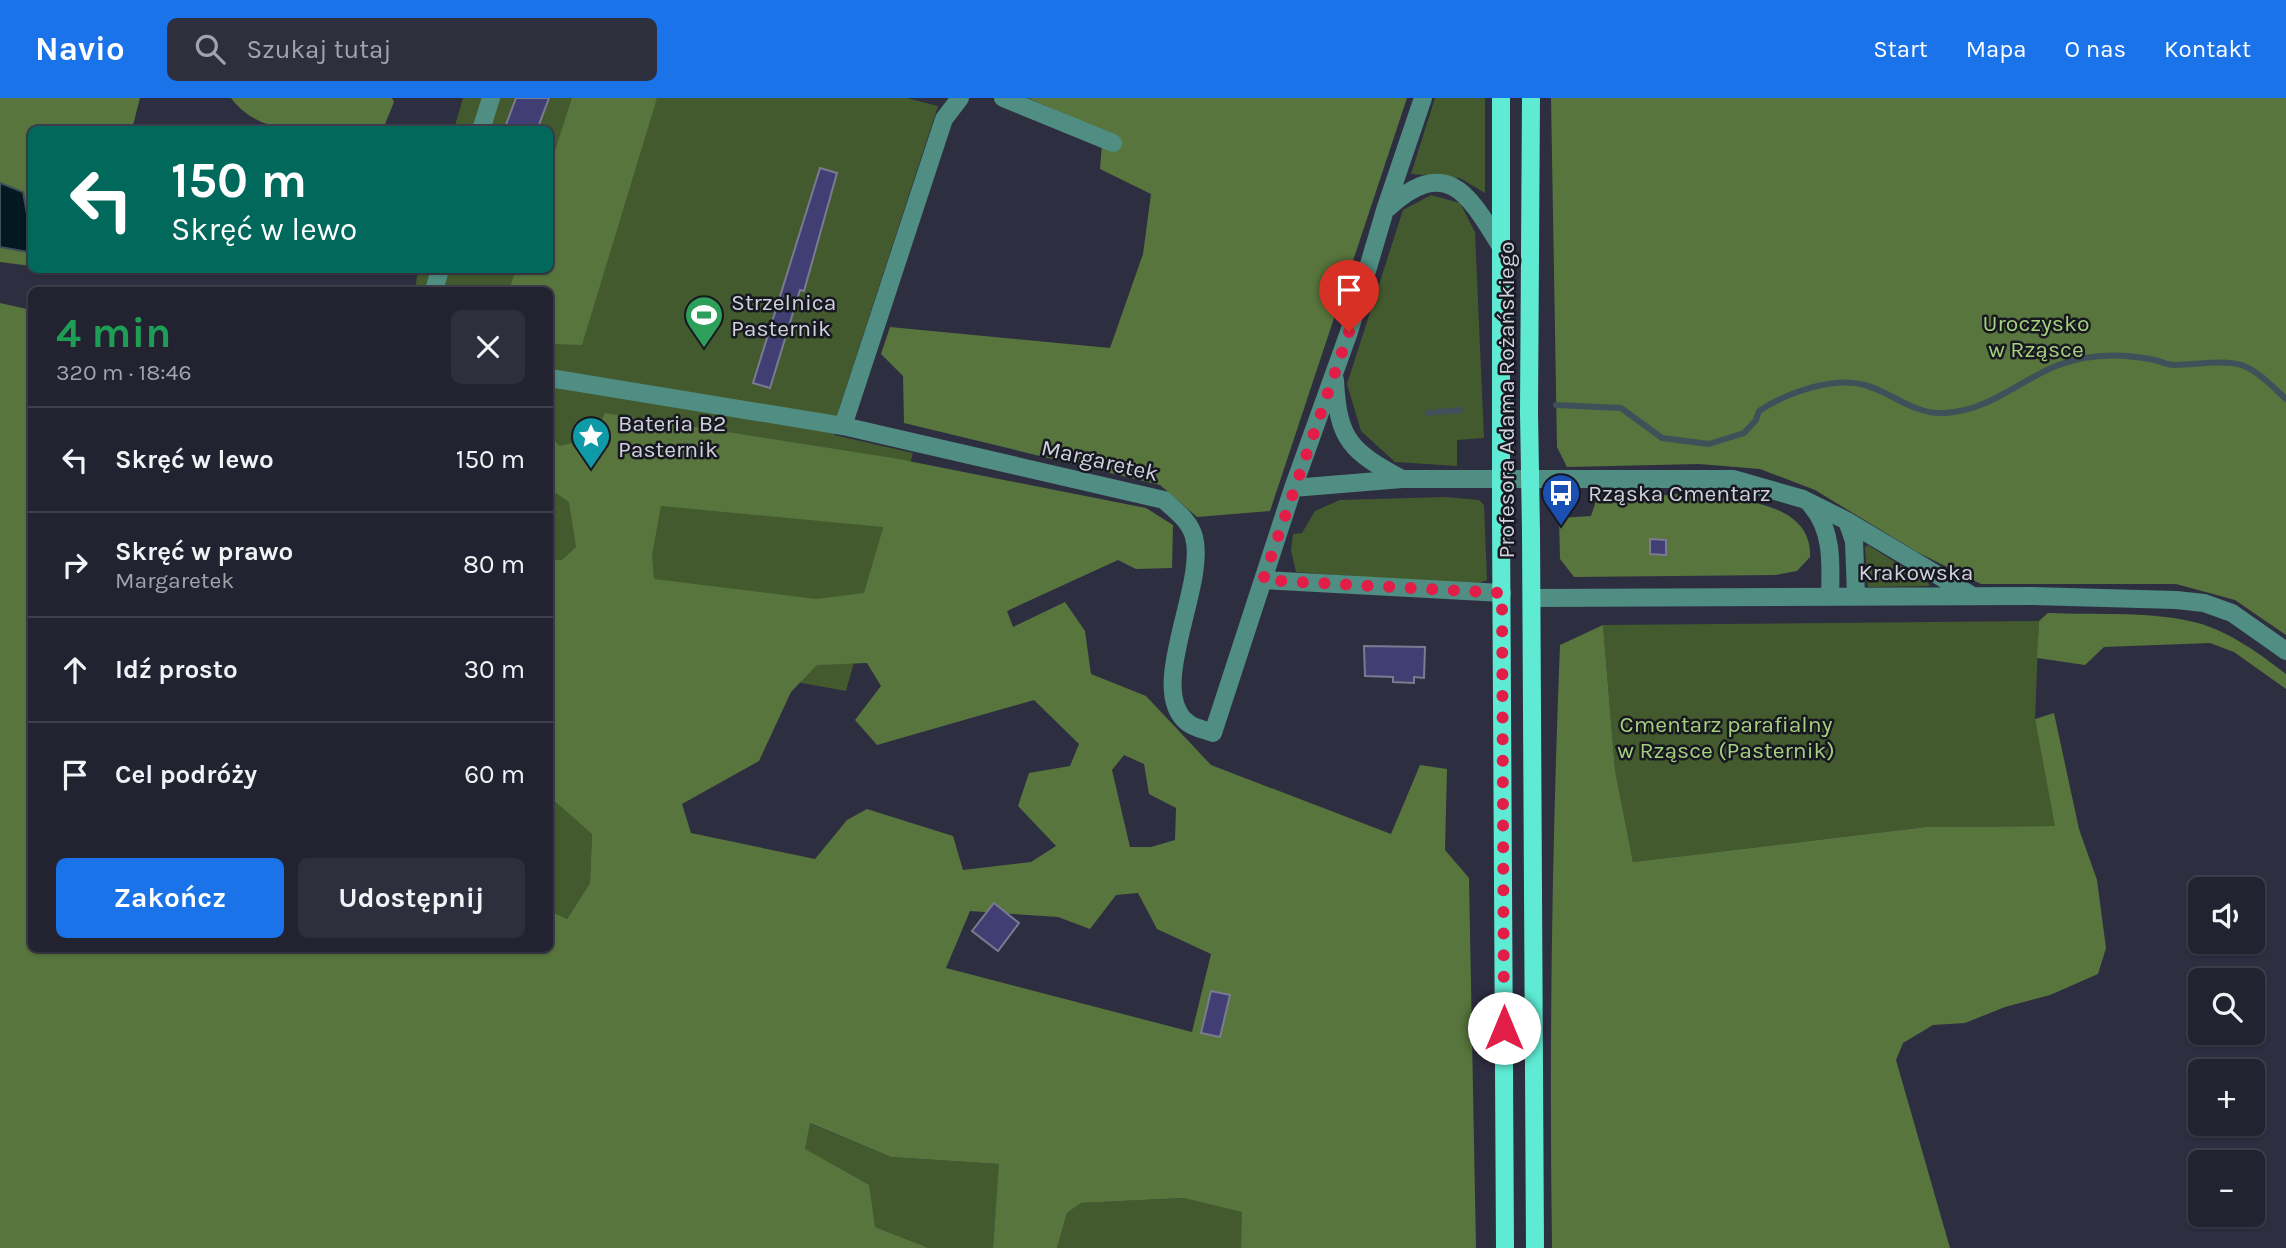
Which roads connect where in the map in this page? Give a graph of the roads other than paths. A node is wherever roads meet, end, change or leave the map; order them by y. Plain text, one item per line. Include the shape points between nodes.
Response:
1 (491, 98) edge
2 (960, 98) edge
3 (1003, 98) edge
4 (1423, 98) edge
5 (1501, 98) edge
6 (1531, 98) edge
7 (482, 126) edge
8 (1113, 144) dead end
9 (1385, 210) junction
10 (1503, 250) junction
11 (1335, 373) junction
12 (553, 378) edge
13 (843, 426) junction
14 (1402, 479) junction
15 (1293, 488) junction
16 (1808, 502) junction
17 (1847, 521) junction
18 (1263, 580) junction
19 (1502, 593) junction
20 (1830, 596) junction
21 (1856, 596) junction
22 (1974, 597) junction
23 (1533, 598) junction
24 (2286, 651) edge
25 (1505, 1248) edge
26 (1535, 1248) edge

1 - 7 street
2 - 13 street via 944,119
3 - 8 street
4 - 9 street, Margaretek
5 - 10 main road, Profesora Adama Rożańskiego
6 - 23 main road, Profesora Adama Rożańskiego, bridge
9 - 10 street via 1415,186 1435,181 1447,184 1473,203
9 - 11 street, Margaretek
10 - 19 main road, Profesora Adama Rożańskiego, bridge
11 - 14 street via 1337,416 1344,434 1366,459
11 - 15 street, Margaretek
12 - 13 street, Margaretek
13 - 18 street, Margaretek via 1164,500 1185,519 1195,538 1193,589 1172,664 1173,699 1187,723 1213,733
14 - 15 street
14 - 16 street via 1716,478 1762,485
15 - 18 street, Margaretek
16 - 17 street
16 - 20 street via 1823,519 1828,535
17 - 21 street via 1854,541
17 - 22 street
18 - 19 street
19 - 25 main road, Profesora Adama Rożańskiego
20 - 21 street, Krakowska
20 - 23 street, Krakowska
21 - 22 street, Krakowska
22 - 24 street, Krakowska via 2197,602 2232,613
23 - 26 main road, Profesora Adama Rożańskiego

